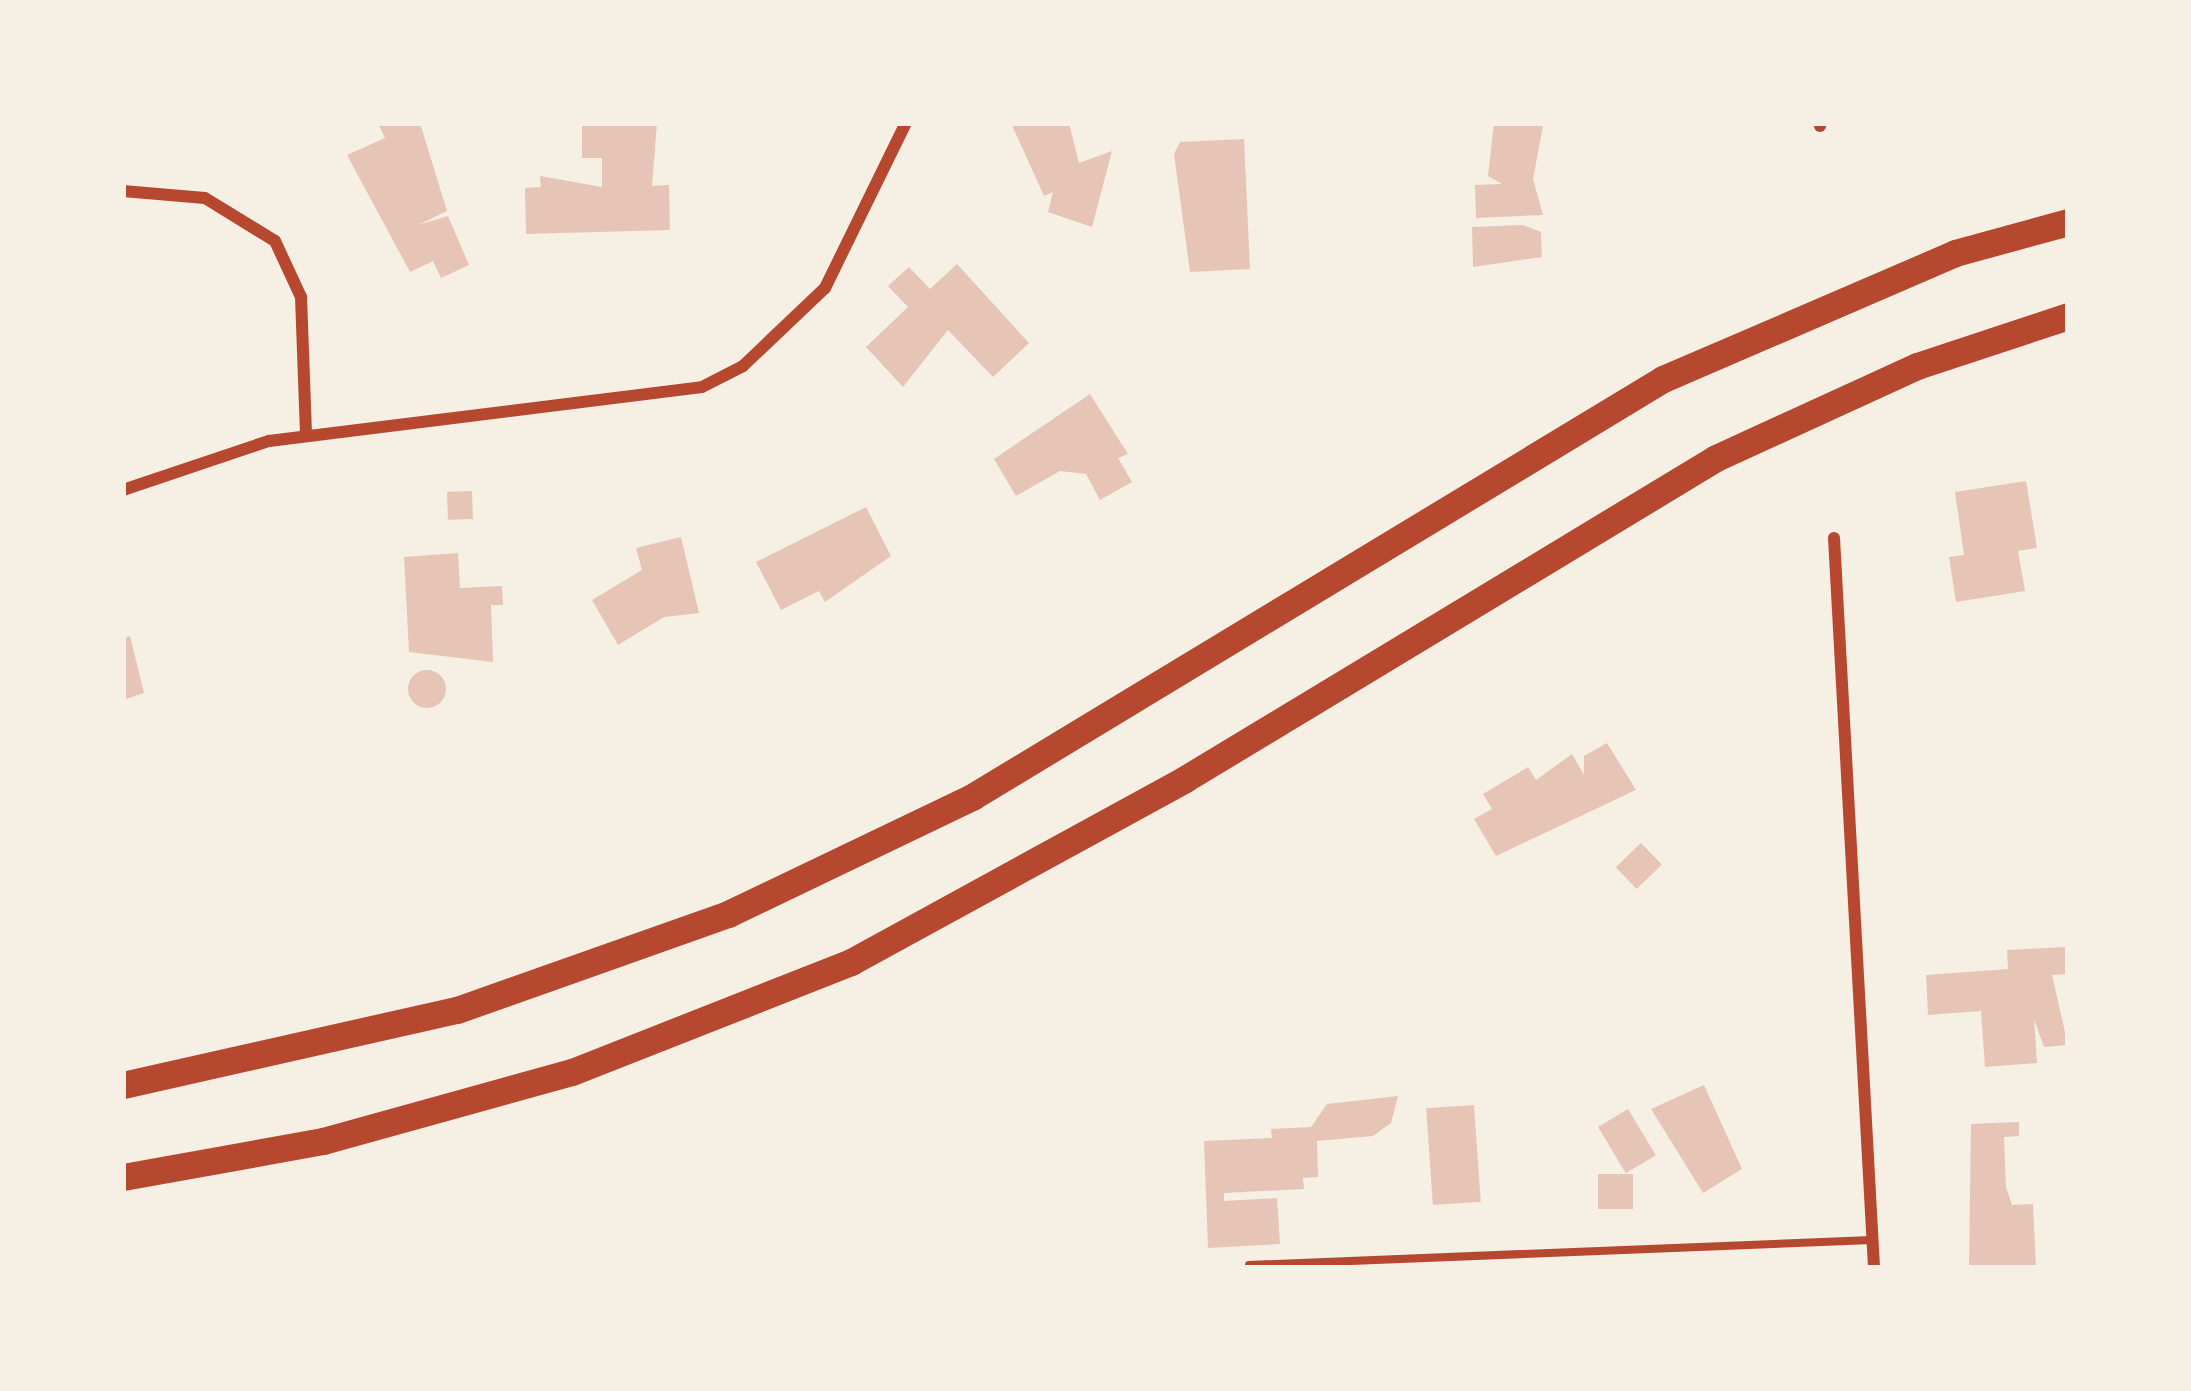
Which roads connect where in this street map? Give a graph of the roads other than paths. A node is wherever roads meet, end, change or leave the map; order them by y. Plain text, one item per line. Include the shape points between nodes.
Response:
1 (906, 123) edge
2 (123, 191) edge
3 (2068, 221) edge
4 (2068, 316) edge
5 (306, 436) junction
6 (123, 490) edge
7 (1834, 538) dead end
8 (123, 1085) edge
9 (123, 1177) edge
10 (1873, 1240) junction
11 (1249, 1265) edge
12 (1874, 1268) edge

1 - 5 street via 825,288 743,366 656,400
2 - 5 street via 205,198 275,241 301,297
3 - 8 highway via 1954,253 1663,379 972,796 728,914 458,1010
4 - 9 highway via 1917,366 1716,458 1185,779 829,971 572,1072 323,1141
5 - 6 street
7 - 10 street
10 - 11 lane
10 - 12 street

